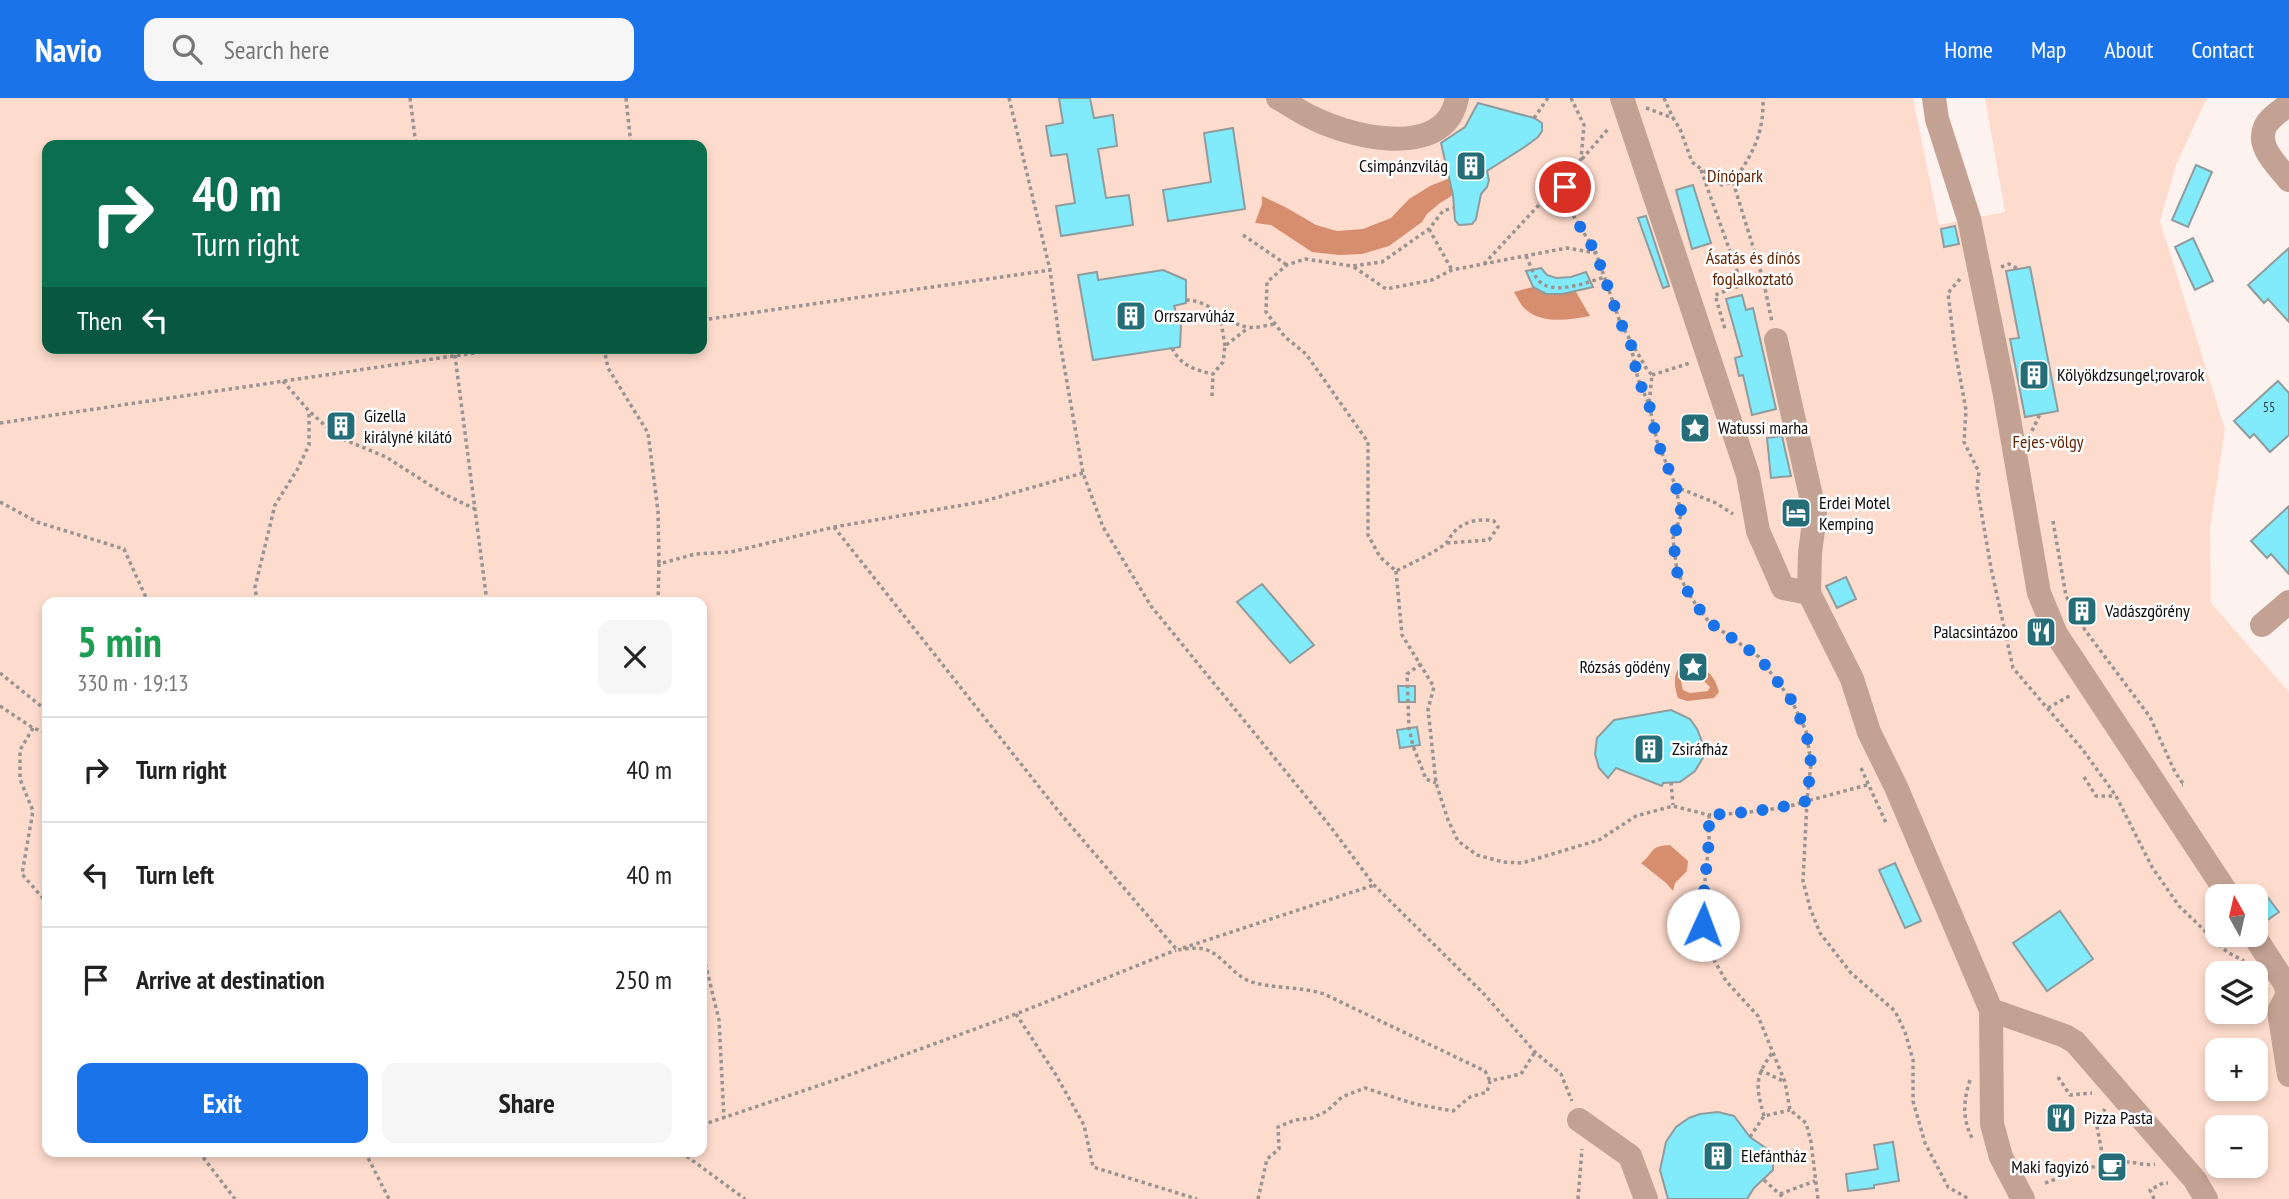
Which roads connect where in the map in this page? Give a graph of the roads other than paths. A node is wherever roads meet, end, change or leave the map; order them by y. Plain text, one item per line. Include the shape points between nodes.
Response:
1 (1278, 98) edge
2 (1457, 98) edge
3 (1934, 98) edge
4 (2289, 104) edge
5 (1625, 106) edge
6 (2289, 180) edge
7 (1776, 340) road end
8 (1809, 593) junction
9 (2289, 602) edge
10 (2262, 625) dead end
11 (2221, 884) edge
12 (2261, 947) edge
13 (2289, 994) edge
14 (1991, 1010) junction
15 (2289, 1075) edge
16 (1580, 1120) road end
17 (2201, 1190) edge
18 (1646, 1199) edge
19 (2023, 1199) edge

1 - 2 street via 1312,118 1385,140 1415,138 1438,128 1451,115
3 - 11 street via 1969,219 2039,593 2056,634
4 - 6 street via 2265,125 2262,138 2267,153
5 - 8 street via 1748,475 1758,531 1783,588
7 - 8 street via 1815,514
8 - 14 street via 1852,679 1869,732
9 - 10 street
12 - 13 street
13 - 15 street via 2279,1011
14 - 17 street via 2074,1042
14 - 19 street via 1992,1124 2001,1157
16 - 18 street via 1630,1156

